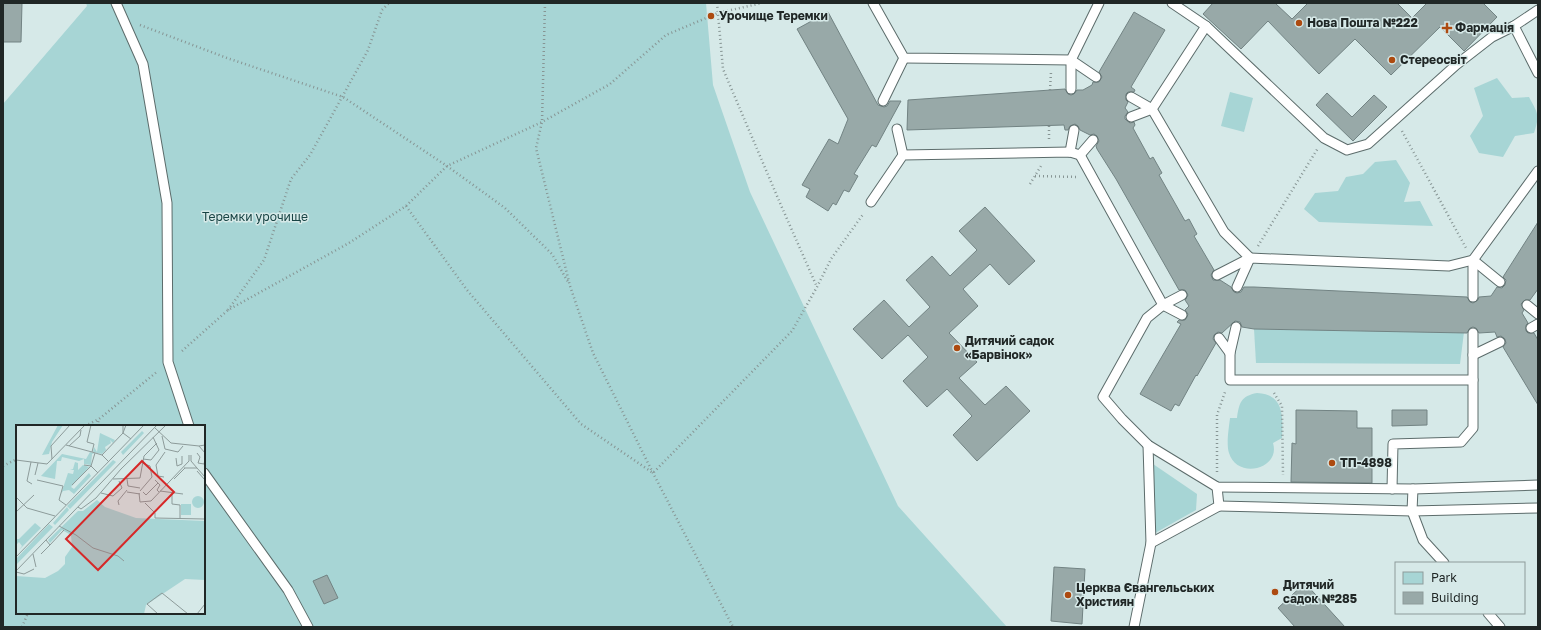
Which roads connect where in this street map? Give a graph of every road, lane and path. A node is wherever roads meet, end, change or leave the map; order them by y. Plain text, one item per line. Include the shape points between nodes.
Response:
1 (116, 3) edge
2 (389, 3) edge
3 (545, 3) edge
4 (717, 3) edge
5 (762, 3) edge
6 (874, 3) edge
7 (1099, 3) edge
8 (1172, 3) edge
9 (1538, 10) edge
10 (718, 13) junction
11 (123, 19) junction
12 (1206, 26) junction
13 (1514, 26) junction
14 (904, 58) junction
15 (1071, 60) junction
16 (1538, 73) edge
17 (1096, 77) dead end
18 (1071, 89) dead end
19 (343, 97) junction
20 (1131, 97) dead end
21 (883, 101) dead end
22 (1152, 109) junction
23 (1131, 117) dead end
24 (1396, 119) junction
25 (542, 122) junction
26 (897, 129) dead end
27 (1074, 130) dead end
28 (1324, 138) junction
29 (1093, 140) dead end
30 (1070, 152) junction
31 (903, 155) junction
32 (1080, 155) junction
33 (447, 166) junction
34 (1538, 171) edge
35 (1035, 176) dead end
36 (1092, 177) junction
37 (871, 202) joint
38 (406, 206) junction
39 (1250, 258) junction
40 (1473, 260) junction
41 (1217, 275) dead end
42 (1500, 282) dead end
43 (570, 286) junction
44 (818, 287) junction
45 (1237, 287) dead end
46 (1182, 295) dead end
47 (1473, 297) dead end
48 (1163, 305) junction
49 (1527, 305) dead end
50 (228, 310) junction
51 (1538, 314) edge
52 (1182, 315) dead end
53 (1236, 327) dead end
54 (1473, 333) dead end
55 (1219, 338) dead end
56 (1500, 342) dead end
57 (1230, 353) junction
58 (1473, 355) junction
59 (168, 362) junction
60 (1230, 379) junction
61 (1262, 380) junction
62 (1473, 380) junction
63 (99, 419) junction
64 (87, 425) edge
65 (97, 425) edge
66 (189, 425) edge
67 (1148, 445) junction
68 (16, 460) edge
69 (3, 466) edge
70 (653, 473) junction
71 (205, 474) edge
72 (1538, 485) edge
73 (1217, 487) junction
74 (1283, 488) junction
75 (1392, 489) junction
76 (1413, 489) junction
77 (1219, 506) junction
78 (1538, 508) edge
79 (1412, 511) junction
80 (1151, 543) junction
81 (1443, 562) edge
82 (28, 614) edge
83 (1489, 614) edge
84 (23, 626) edge
85 (308, 627) edge
86 (733, 627) edge
87 (1134, 627) edge
88 (1500, 627) edge

1 - 11 lane
2 - 19 path via 382,10 368,50
3 - 25 path
4 - 10 path
5 - 10 path
6 - 14 lane
7 - 15 lane
8 - 12 lane
9 - 13 lane
10 - 25 path via 666,35 610,84
10 - 44 path via 723,68
11 - 19 path via 227,58
11 - 59 lane via 143,64 167,203
12 - 22 lane
12 - 28 lane
13 - 16 lane
13 - 24 lane via 1492,38 1456,65
14 - 15 lane
14 - 21 lane
15 - 17 lane
15 - 18 lane
19 - 33 path
19 - 50 path via 310,155 291,179 264,260
20 - 22 lane
22 - 23 lane
22 - 39 lane via 1224,232
24 - 28 lane via 1368,144 1347,150
24 - 40 path
25 - 33 path
25 - 43 path via 536,148
26 - 31 lane
27 - 30 lane
28 - 39 path
29 - 32 lane
30 - 31 lane
30 - 32 lane
31 - 37 lane
32 - 36 lane
33 - 38 path
33 - 43 path via 505,208 552,254
34 - 40 lane
35 - 36 path
36 - 48 lane
37 - 44 path via 832,260
38 - 50 path via 349,242
38 - 70 path via 468,290 581,424
39 - 40 lane via 1449,266
39 - 41 lane
39 - 45 lane
40 - 42 lane
40 - 47 lane
43 - 70 path via 593,353
44 - 70 path via 792,331
46 - 48 lane
48 - 52 lane
48 - 67 lane via 1147,318 1103,397
49 - 51 lane
50 - 59 path
53 - 57 lane
54 - 58 lane
55 - 57 lane
56 - 58 lane
57 - 60 lane
58 - 62 lane
59 - 63 path
59 - 66 lane
60 - 61 lane
60 - 73 path via 1217,415
61 - 62 lane
61 - 74 path via 1273,391 1282,406
62 - 75 lane via 1473,428 1461,442 1393,444
63 - 64 path
63 - 65 path
67 - 73 lane
67 - 80 lane
68 - 69 path
70 - 86 path
71 - 85 lane via 288,590
72 - 76 lane
73 - 74 lane
73 - 77 lane
74 - 75 lane
75 - 76 lane
76 - 79 lane
77 - 79 lane
77 - 80 lane
78 - 79 lane
79 - 81 lane via 1423,540
80 - 87 lane
82 - 84 path
83 - 88 lane

